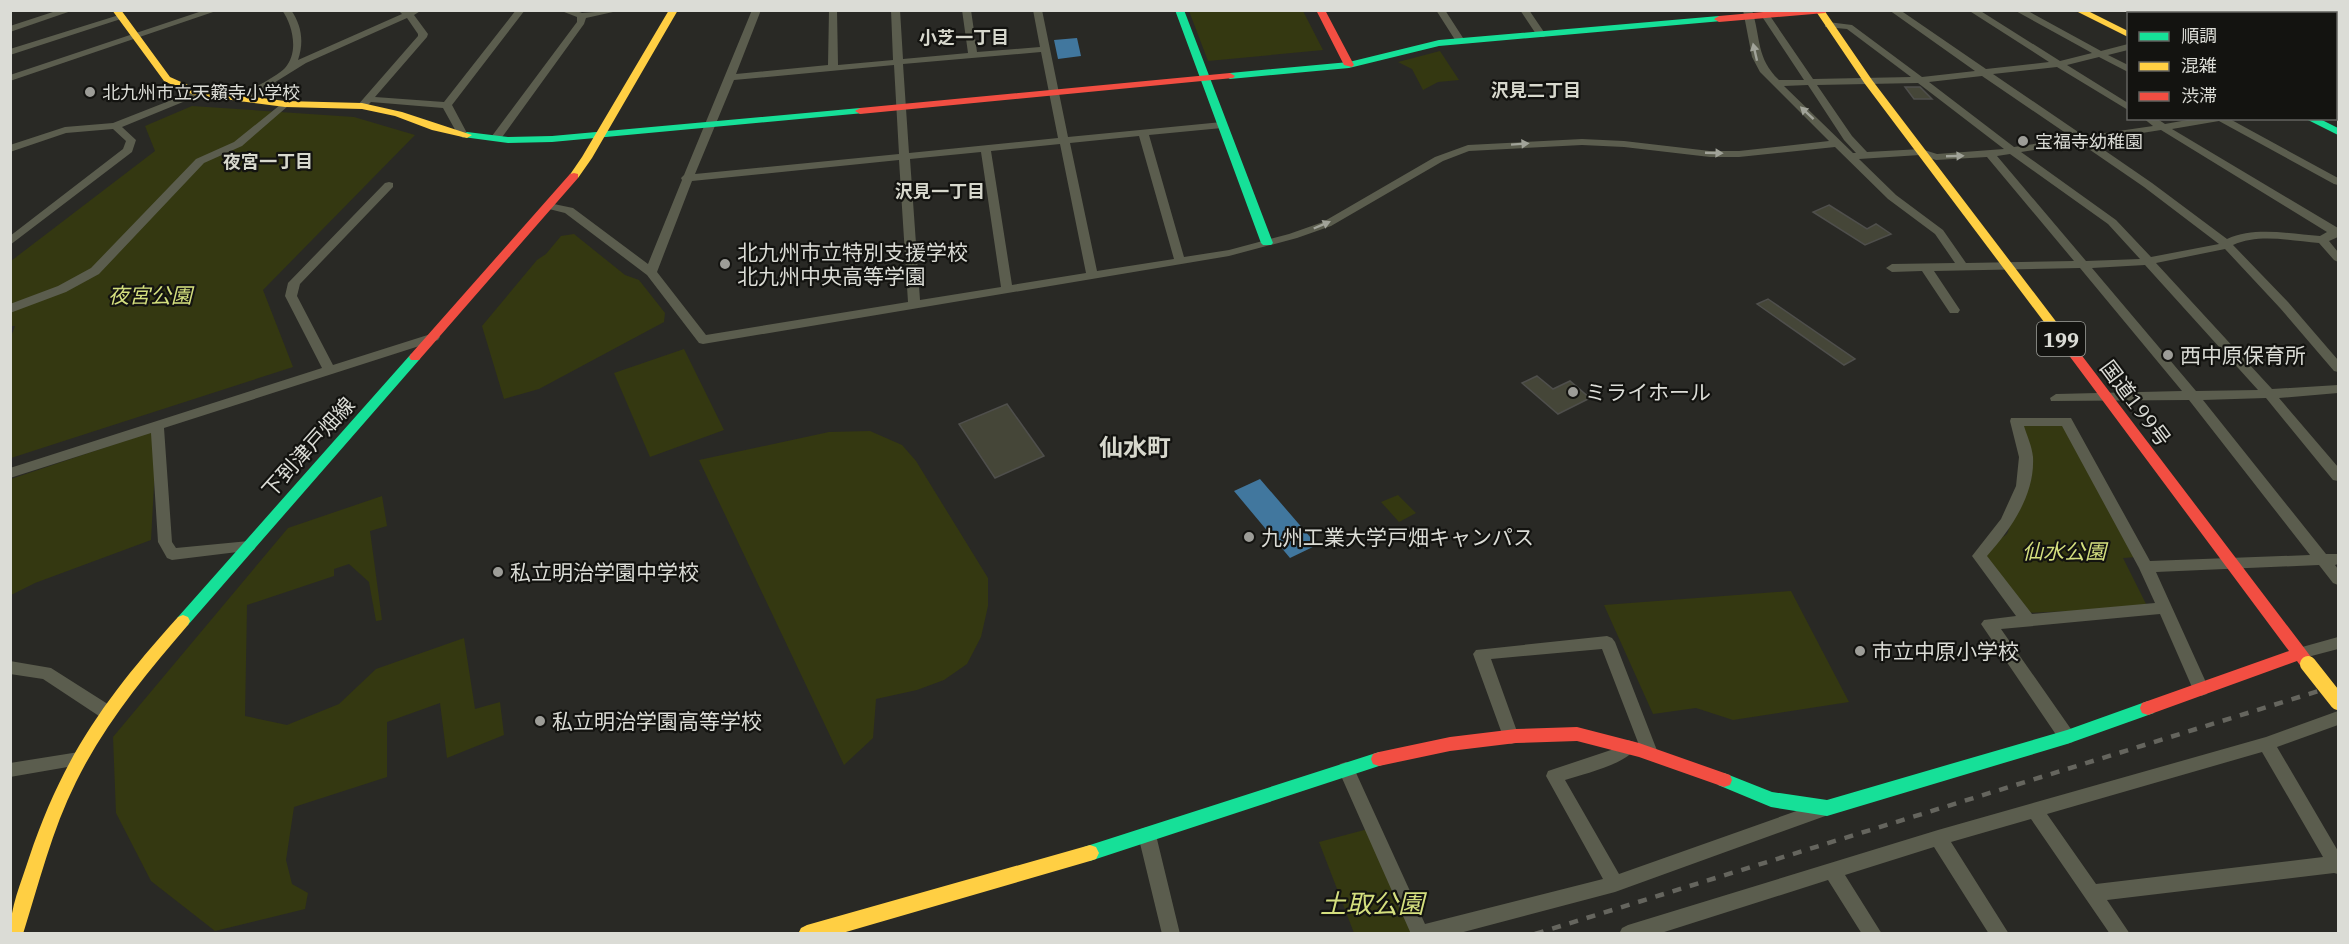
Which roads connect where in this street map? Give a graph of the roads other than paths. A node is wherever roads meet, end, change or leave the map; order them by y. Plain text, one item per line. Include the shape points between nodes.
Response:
1 (70, 10) edge
2 (215, 10) edge
3 (285, 10) edge
4 (521, 10) edge
5 (563, 10) edge
6 (618, 10) edge
7 (674, 10) edge
8 (757, 10) edge
9 (833, 10) edge
10 (895, 10) edge
11 (966, 10) edge
12 (1037, 10) edge
13 (1179, 10) edge
14 (1320, 10) edge
15 (1524, 10) edge
16 (1825, 10) edge
17 (1893, 10) edge
18 (1972, 10) edge
19 (2018, 10) edge
20 (2078, 10) edge
21 (2092, 10) edge
22 (1444, 11) edge
23 (1819, 11) edge
24 (410, 12) edge
25 (1748, 13) edge
26 (119, 14) edge
27 (1765, 15) junction
28 (582, 16) junction
29 (1828, 25) junction
30 (2127, 28) edge
31 (10, 29) edge
32 (1541, 34) junction
33 (2127, 34) edge
34 (138, 37) junction
35 (1460, 41) junction
36 (2127, 47) edge
37 (1046, 49) junction
38 (10, 52) edge
39 (973, 55) junction
40 (2103, 56) junction
41 (897, 62) junction
42 (2060, 64) junction
43 (1349, 65) junction
44 (290, 67) junction
45 (832, 68) junction
46 (2127, 68) edge
47 (1985, 74) junction
48 (730, 77) junction
49 (10, 78) edge
50 (1204, 78) junction
51 (1919, 80) junction
52 (1868, 82) junction
53 (1774, 83) junction
54 (1812, 83) junction
55 (196, 93) junction
56 (1055, 93) junction
57 (240, 100) junction
58 (366, 103) junction
59 (285, 104) junction
60 (447, 105) junction
61 (2127, 106) edge
62 (901, 108) junction
63 (2151, 120) edge
64 (2215, 120) edge
65 (2223, 120) edge
66 (2313, 120) edge
67 (711, 125) junction
68 (1222, 125) junction
69 (115, 126) junction
70 (2163, 128) junction
71 (2338, 132) edge
72 (1143, 133) junction
73 (463, 135) junction
74 (600, 135) junction
75 (496, 138) junction
76 (2082, 140) junction
77 (1064, 141) junction
78 (1839, 144) junction
79 (10, 148) edge
80 (986, 149) junction
81 (2013, 151) junction
82 (1921, 152) junction
83 (1990, 154) junction
84 (1858, 155) junction
85 (904, 157) junction
86 (686, 178) junction
87 (2338, 182) edge
88 (389, 185) dead end
89 (549, 206) junction
90 (2338, 232) edge
91 (2322, 240) junction
92 (10, 242) edge
93 (1267, 243) junction
94 (2225, 243) junction
95 (2338, 258) edge
96 (1180, 261) junction
97 (2150, 262) junction
98 (2082, 264) junction
99 (2007, 266) junction
100 (1963, 267) junction
101 (1892, 268) dead end
102 (1926, 268) junction
103 (651, 272) junction
104 (1092, 276) junction
105 (1007, 290) junction
106 (914, 305) junction
107 (10, 309) edge
108 (1954, 310) dead end
109 (434, 337) junction
110 (2338, 368) edge
111 (329, 369) junction
112 (2338, 389) edge
113 (2190, 394) junction
114 (2269, 394) junction
115 (2056, 398) dead end
116 (2105, 398) junction
117 (157, 426) junction
118 (10, 473) edge
119 (2338, 476) edge
120 (249, 546) junction
121 (2323, 559) junction
122 (2338, 559) edge
123 (2231, 562) junction
124 (2146, 567) junction
125 (2338, 579) edge
126 (2163, 608) junction
127 (2028, 621) junction
128 (2338, 643) edge
129 (2304, 659) junction
130 (10, 667) edge
131 (2201, 689) junction
132 (2338, 702) edge
133 (108, 713) junction
134 (2338, 718) edge
135 (1511, 737) junction
136 (2067, 737) junction
137 (2266, 744) junction
138 (1628, 747) junction
139 (1650, 753) junction
140 (79, 759) junction
141 (1346, 769) junction
142 (10, 770) edge
143 (1827, 808) junction
144 (2034, 810) junction
145 (1147, 835) junction
146 (1938, 838) junction
147 (2338, 865) edge
148 (1832, 871) junction
149 (1615, 884) junction
150 (2092, 893) junction
151 (14, 933) edge
152 (807, 933) edge
153 (1172, 933) edge
154 (1420, 933) edge
155 (1628, 933) edge
156 (1873, 933) edge
157 (2000, 933) edge
158 (2121, 933) edge

1 - 31 street
2 - 34 street
3 - 44 street via 299,39
4 - 60 street
5 - 28 street
6 - 28 street
7 - 74 main road, 下到津戸畑線
8 - 48 street
9 - 45 street
10 - 41 street
11 - 39 street
12 - 37 street
13 - 50 main road
14 - 43 main road
15 - 32 street
16 - 23 main road
17 - 47 street
18 - 42 street
19 - 40 street
20 - 33 main road
21 - 30 main road
22 - 35 street
23 - 27 main road
23 - 29 main road, 国道199号 / 199
24 - 44 street
24 - 58 street via 422,37
25 - 27 main road
25 - 32 main road
53 -> 25 street via 1757,62
26 - 34 main road
26 - 38 street
27 - 54 street
28 - 75 street
29 - 51 street via 1849,27
29 - 52 main road, 国道199号 / 199
32 - 35 main road
34 - 49 street
34 - 55 main road via 167,79
35 - 43 main road
36 - 40 street
37 - 39 street
37 - 56 street
39 - 41 street
40 - 42 street
40 - 46 street
41 - 45 street
41 - 62 street
42 - 47 street
42 - 61 street
43 - 50 main road
44 - 57 street
45 - 48 street
47 - 51 street
47 - 76 street
48 - 67 street
50 - 56 main road
50 - 68 main road
51 - 52 street
51 - 81 street
52 - 54 street
52 - 82 main road, 国道199号 / 199
53 - 54 street
78 -> 53 street
54 - 84 street
55 - 57 main road
55 - 69 street
56 - 62 main road
56 - 77 street
57 - 59 main road
58 - 59 main road
58 - 60 street
58 - 73 main road
59 - 107 street via 238,144 200,161 95,271
60 - 73 street
62 - 67 main road
62 - 85 street
63 - 70 street
64 - 70 street
65 - 87 street
66 - 71 main road
67 - 74 main road
67 - 86 street
68 - 72 street
68 - 93 main road
69 - 79 street via 65,130
69 - 92 street via 130,140 128,150
70 - 76 street
70 - 90 street
72 - 77 street
72 - 96 street
73 - 75 main road
74 - 75 main road
74 - 89 main road, 下到津戸畑線
76 - 81 street
76 - 94 street
77 - 80 street
77 - 104 street
78 - 84 street
93 -> 78 street via 1327,224 1462,149 1582,142 1739,154
80 - 85 street
80 - 105 street
81 - 83 street
81 - 97 street via 2112,222
82 -> 83 street via 1936,157
82 - 84 street
82 - 99 main road, 国道199号 / 199
83 - 98 street
84 - 100 street via 1898,202 1939,232
85 - 86 street
85 - 106 street
86 - 103 street
88 - 111 street via 291,289 291,296
89 - 103 street via 569,210
89 - 109 main road, 下到津戸畑線
90 - 91 street
91 - 94 street via 2261,235
91 - 95 street
93 - 96 street
94 - 97 street via 2219,248
94 - 110 street
96 - 104 street
97 - 98 street
97 - 114 street
98 - 99 street
98 - 113 street
99 - 100 street
99 - 116 main road, 国道199号 / 199
100 - 102 street
101 - 102 street
102 - 108 street
103 - 106 street via 703,340
104 - 105 street
105 - 106 street
109 - 111 street
109 - 120 main road, 下到津戸畑線
111 - 117 street
112 - 114 street
113 - 114 street
113 - 116 street
113 - 121 street
114 - 119 street
115 - 116 street
116 - 123 main road, 国道199号 / 199
117 - 118 street
117 - 120 street via 165,542 172,554
120 - 133 main road, 下到津戸畑線 via 147,662
121 - 122 street
121 - 123 street
121 - 125 street
123 - 124 street
123 - 129 main road, 国道199号 / 199
124 - 126 street
124 - 127 street via 2066,421 2016,421 2026,456 2022,495 2002,530 1979,556
126 - 127 street
126 - 131 street
127 - 136 street via 1989,624
128 - 129 street
129 - 131 main road
129 - 132 main road, 国道199号 / 199, bridge
130 - 133 street via 46,673
131 - 136 main road
133 - 140 main road, 下到津戸畑線
134 - 137 street
135 - 138 main road via 1577,734
135 - 139 street via 1481,654 1607,642
135 - 141 main road via 1450,744
136 - 143 main road
137 - 144 street
137 - 147 street
138 - 139 main road
138 - 149 street via 1616,755 1554,776
139 - 143 main road via 1771,799
140 - 142 street
140 - 151 main road, 下到津戸畑線 via 55,812
141 - 145 main road
141 - 154 street
143 - 149 street
144 - 146 street
144 - 150 street
145 - 152 main road
145 - 153 street
146 - 148 street
146 - 157 street
147 - 150 street
148 - 155 street
148 - 156 street
149 - 154 street
150 - 158 street

